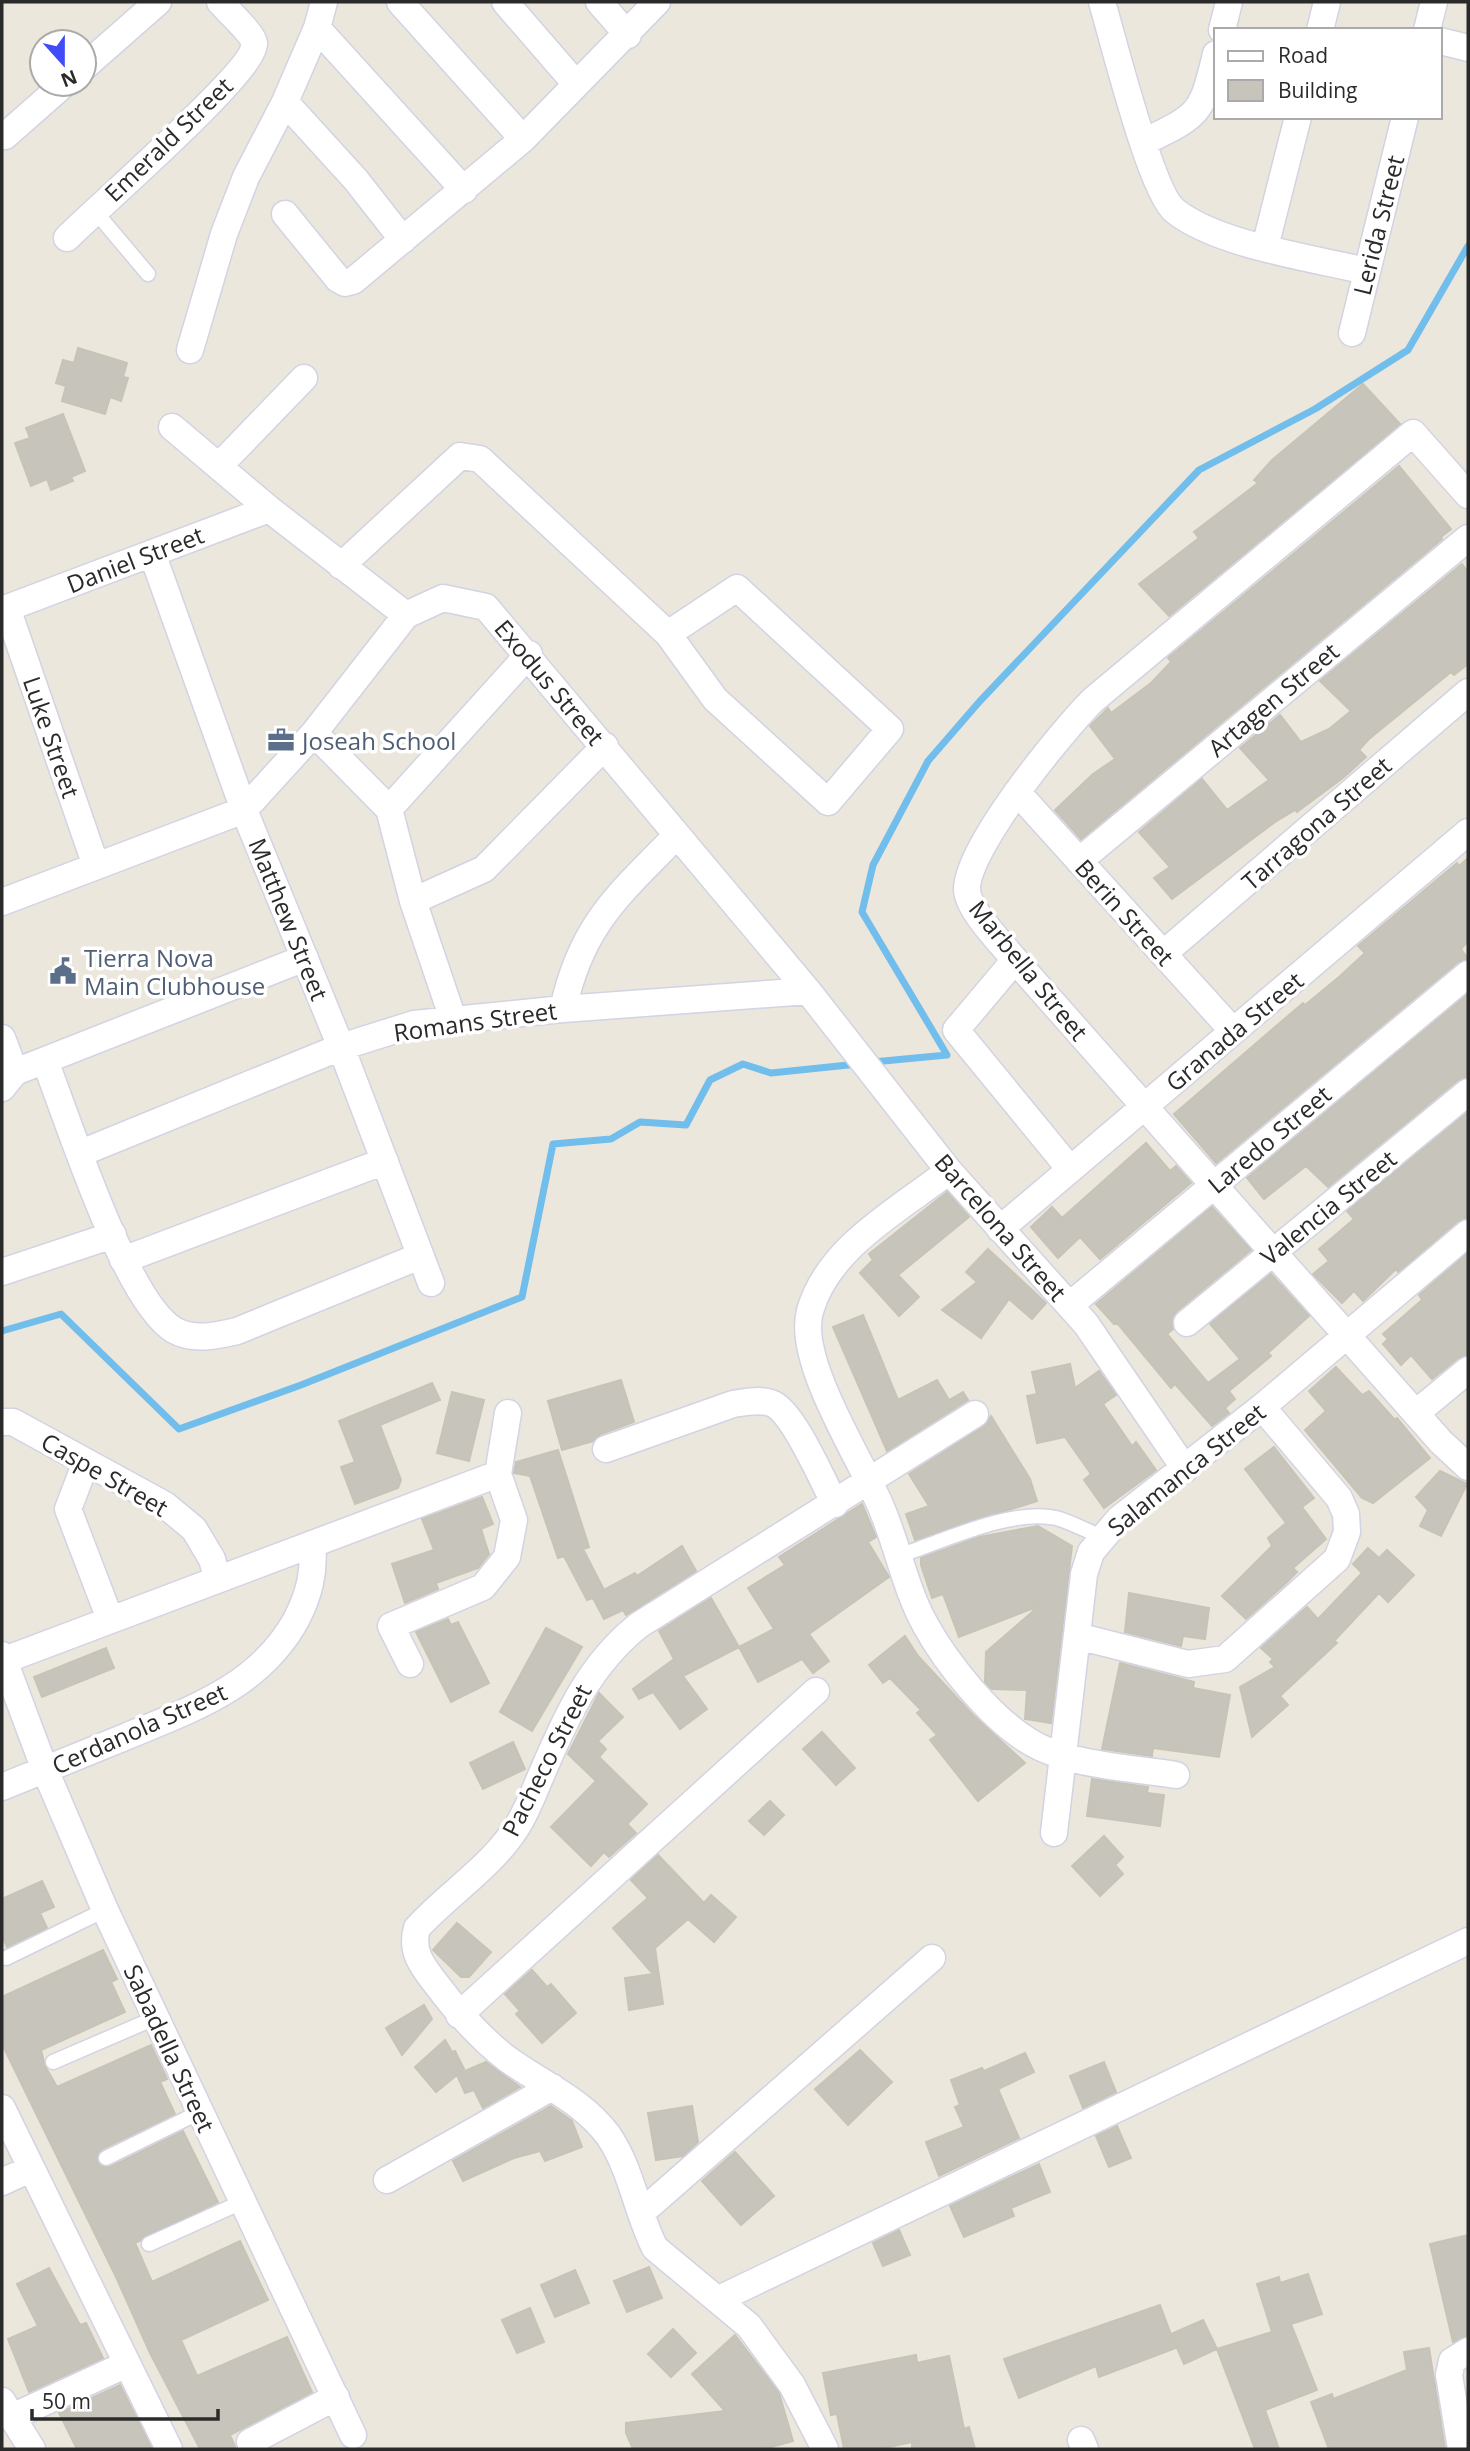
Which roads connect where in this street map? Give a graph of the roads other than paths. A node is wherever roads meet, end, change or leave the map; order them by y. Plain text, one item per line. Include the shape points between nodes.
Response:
1 (158, 2) edge
2 (220, 2) edge
3 (324, 2) edge
4 (400, 2) edge
5 (505, 2) edge
6 (599, 2) edge
7 (657, 2) edge
8 (1102, 2) edge
9 (1229, 2) edge
10 (1327, 2) edge
11 (1434, 2) edge
12 (317, 28) junction
13 (1222, 28) edge
14 (1320, 28) edge
15 (1428, 28) edge
16 (628, 35) junction
17 (1442, 42) edge
18 (1468, 48) edge
19 (98, 55) edge
20 (1214, 62) edge
21 (576, 84) junction
22 (48, 98) edge
23 (285, 102) junction
24 (1297, 119) edge
25 (1404, 119) edge
26 (5, 136) dead end
27 (523, 139) junction
28 (1144, 142) junction
29 (464, 190) junction
30 (94, 210) junction
31 (285, 214) dead end
32 (67, 238) dead end
33 (403, 240) junction
34 (1265, 247) junction
35 (1366, 271) junction
36 (149, 274) dead end
37 (1352, 333) dead end
38 (190, 350) dead end
39 (304, 378) dead end
40 (172, 426) dead end
41 (219, 466) junction
42 (1468, 495) edge
43 (269, 509) junction
44 (1468, 538) edge
45 (152, 553) junction
46 (341, 566) junction
47 (4, 609) edge
48 (406, 615) junction
49 (668, 634) junction
50 (529, 654) junction
51 (1468, 692) edge
52 (314, 733) junction
53 (605, 746) junction
54 (1017, 792) junction
55 (389, 809) junction
56 (244, 810) junction
57 (1468, 832) edge
58 (677, 835) junction
59 (1079, 861) junction
60 (96, 866) junction
61 (413, 901) junction
62 (2, 902) edge
63 (1163, 954) junction
64 (305, 958) junction
65 (1015, 960) junction
66 (1468, 974) edge
67 (808, 991) junction
68 (563, 1009) junction
69 (453, 1019) junction
70 (1233, 1031) junction
71 (2, 1038) edge
72 (341, 1047) junction
73 (45, 1061) junction
74 (8, 1080) edge
75 (1468, 1092) edge
76 (1144, 1107) junction
77 (81, 1153) junction
78 (386, 1161) junction
79 (1070, 1169) junction
80 (950, 1171) junction
81 (1212, 1186) junction
82 (999, 1229) junction
83 (1468, 1233) edge
84 (113, 1235) junction
85 (1273, 1252) junction
86 (421, 1256) junction
87 (123, 1260) junction
88 (2, 1272) edge
89 (431, 1283) dead end
90 (1070, 1305) junction
91 (1187, 1323) dead end
92 (1347, 1335) junction
93 (1468, 1370) edge
94 (1262, 1407) junction
95 (508, 1413) dead end
96 (1416, 1413) junction
97 (975, 1414) dead end
98 (2, 1422) edge
99 (606, 1448) dead end
100 (86, 1462) junction
101 (1468, 1468) edge
102 (1185, 1469) junction
103 (498, 1474) junction
104 (869, 1482) junction
105 (835, 1504) junction
106 (1101, 1537) junction
107 (312, 1544) junction
108 (898, 1556) junction
109 (217, 1578) junction
110 (110, 1619) junction
111 (1077, 1636) junction
112 (2, 1659) edge
113 (410, 1664) dead end
114 (816, 1690) dead end
115 (1065, 1756) junction
116 (45, 1770) junction
117 (1175, 1775) dead end
118 (2, 1787) edge
119 (1054, 1833) dead end
120 (104, 1910) junction
121 (1468, 1941) edge
122 (6, 1958) dead end
123 (932, 1958) dead end
124 (459, 2015) junction
125 (155, 2018) junction
126 (53, 2062) dead end
127 (552, 2088) junction
128 (2, 2108) edge
129 (200, 2112) junction
130 (106, 2158) dead end
131 (30, 2169) junction
132 (387, 2179) dead end
133 (2, 2182) edge
134 (242, 2202) junction
135 (641, 2213) junction
136 (149, 2244) dead end
137 (719, 2299) junction
138 (1468, 2351) edge
139 (127, 2364) junction
140 (336, 2397) junction
141 (7, 2409) edge
142 (353, 2435) dead end
143 (250, 2442) dead end
144 (32, 2449) edge
145 (169, 2449) edge
146 (825, 2449) edge
147 (1461, 2449) edge

1 - 19 street
2 - 30 street, Emerald Street via 253,39 253,48 179,135
3 - 12 street
4 - 27 street
5 - 21 street
6 - 16 street
7 - 16 street
8 - 28 street
9 - 13 street
10 - 14 street
11 - 15 street
12 - 23 street
12 - 29 street
16 - 21 street
17 - 18 street
20 - 28 street via 1205,99 1188,120
21 - 27 street
22 - 26 street
23 - 33 street
23 - 38 street via 246,177 224,234
24 - 34 street
25 - 35 street, Lerida Street
27 - 29 street
28 - 34 street via 1154,180 1173,210 1206,229
29 - 33 street
30 - 32 street, Emerald Street
30 - 36 lane
31 - 33 street via 345,284
34 - 35 street
35 - 37 street, Lerida Street
39 - 41 street
40 - 41 street
41 - 43 street
42 - 54 street, Marbella Street via 1413,433 1093,700 1066,727
43 - 45 street, Daniel Street
43 - 46 street
44 - 59 street, Artagen Street
45 - 47 street, Daniel Street
45 - 56 street, Matthew Street
46 - 48 street
46 - 49 street via 460,456 470,455 480,459
47 - 60 street, Luke Street
48 - 50 street, Exodus Street via 443,598 486,607
48 - 52 street, Exodus Street
49 - 49 street via 737,588 890,730 828,802 715,699
50 - 53 street, Exodus Street
50 - 55 street
51 - 63 street, Tarragona Street
52 - 55 street
52 - 56 street, Exodus Street
53 - 58 street, Exodus Street
53 - 61 street via 484,869
54 - 59 street, Berin Street
54 - 65 street, Marbella Street via 970,873 967,891 972,905
55 - 61 street
56 - 60 street, Exodus Street
56 - 64 street, Matthew Street
57 - 70 street, Granada Street
58 - 67 street, Exodus Street
58 - 68 street via 608,906 588,936 572,970
59 - 63 street, Berin Street
60 - 62 street, Exodus Street
61 - 69 street
63 - 70 street, Berin Street
64 - 72 street, Matthew Street
64 - 73 street
65 - 76 street, Marbella Street
65 - 79 street via 956,1030
66 - 81 street, Laredo Street
67 - 68 street, Romans Street
67 - 80 street, Barcelona Street
68 - 69 street, Romans Street
69 - 72 street, Romans Street via 414,1024
70 - 76 street, Granada Street
71 - 74 street
72 - 77 street, Romans Street
72 - 78 street, Matthew Street
73 - 74 street
73 - 77 street
75 - 85 street, Valencia Street
76 - 79 street, Granada Street
76 - 81 street, Marbella Street
77 - 84 street
78 - 86 street, Matthew Street
78 - 87 street
79 - 82 street, Granada Street
80 - 82 street, Barcelona Street
80 - 104 street via 834,1264 809,1312 808,1340 816,1370
81 - 85 street, Marbella Street
81 - 90 street, Laredo Street
82 - 90 street, Barcelona Street
83 - 92 street, Salamanca Street
84 - 87 street
84 - 88 street
85 - 91 street, Valencia Street
85 - 92 street, Marbella Street
86 - 87 street via 237,1331 214,1336 174,1330 141,1294
86 - 89 street, Matthew Street
90 - 102 street, Barcelona Street
92 - 94 street, Salamanca Street
92 - 96 street, Marbella Street
93 - 96 street
94 - 102 street, Salamanca Street
94 - 111 street via 1339,1498 1348,1532 1337,1559 1225,1659 1188,1664
95 - 103 street
96 - 101 street, Marbella Street
97 - 104 street, Pacheco Street
98 - 100 street, Caspe Street via 13,1422
99 - 105 street via 733,1404 772,1403 793,1427
100 - 109 street, Caspe Street via 165,1505 194,1529 212,1559
100 - 110 street via 68,1509
102 - 106 street, Salamanca Street
103 - 107 street
103 - 113 street via 514,1520 507,1557 483,1587 391,1626
104 - 105 street, Pacheco Street
104 - 108 street
105 - 124 street, Pacheco Street via 639,1625 593,1669 518,1825 498,1852 417,1928 413,1940 417,1957
106 - 108 lane via 1056,1518 1031,1517
106 - 111 street, Salamanca Street via 1084,1574
107 - 109 street
107 - 116 street, Cerdanola Street via 315,1569 303,1607 281,1646 249,1677 200,1706
108 - 115 street via 925,1626 968,1684 1025,1739
109 - 110 street
110 - 112 street
111 - 115 street, Salamanca Street
112 - 116 street, Sabadella Street
114 - 124 street
115 - 117 street
115 - 119 street, Salamanca Street
116 - 118 street, Cerdanola Street
116 - 120 street, Sabadella Street
120 - 122 lane
120 - 125 street, Sabadella Street
121 - 137 street
123 - 135 street
124 - 127 street, Pacheco Street via 499,2053
125 - 126 lane
125 - 129 street, Sabadella Street
127 - 132 street
127 - 135 street, Pacheco Street via 573,2100 607,2134 635,2187
128 - 131 street
129 - 130 lane
129 - 134 street, Sabadella Street
131 - 133 street
131 - 139 street
134 - 136 lane
134 - 140 street, Sabadella Street
135 - 137 street, Pacheco Street via 655,2248
137 - 146 street, Pacheco Street via 772,2355
138 - 147 street via 1452,2361 1448,2375
139 - 141 street
139 - 145 street
140 - 142 street, Sabadella Street
140 - 143 street
141 - 144 street

